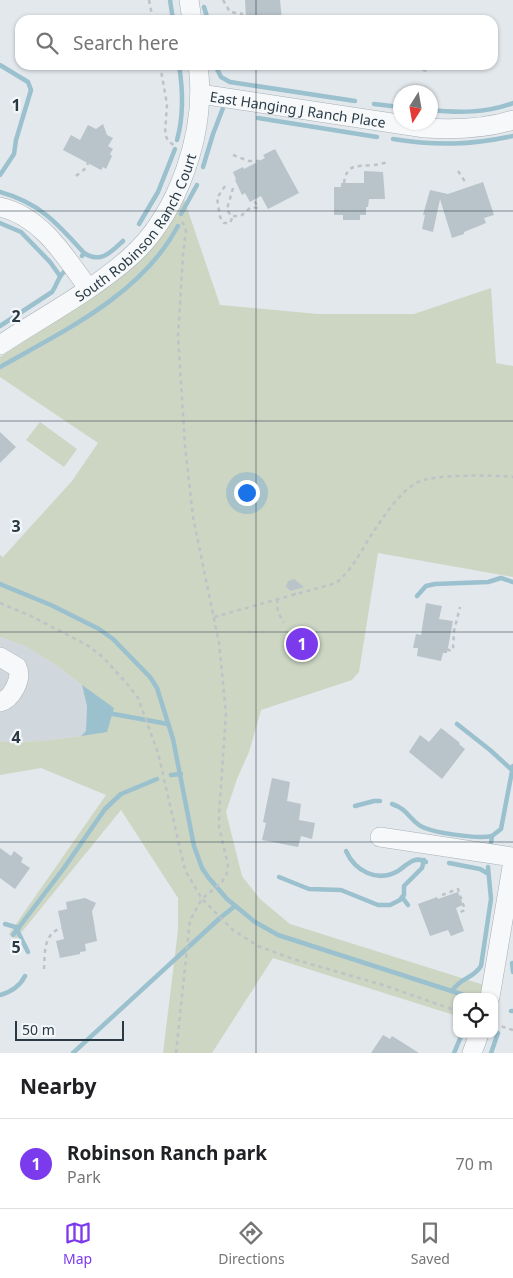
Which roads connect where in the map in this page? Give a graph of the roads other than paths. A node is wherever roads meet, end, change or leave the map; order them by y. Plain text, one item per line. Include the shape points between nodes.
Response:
1 (190, 0) edge
2 (192, 15) edge
3 (198, 70) edge
4 (200, 94) junction
5 (513, 120) edge
6 (0, 207) edge
7 (88, 288) junction
8 (0, 344) edge
9 (0, 657) edge
10 (0, 702) edge
11 (380, 837) dead end
12 (513, 859) edge
13 (491, 993) edge
14 (478, 1038) edge
15 (472, 1053) edge

1 - 2 street
3 - 4 street, South Robinson Ranch Court
4 - 5 street, East Hanging J Ranch Place via 425,128 476,128
4 - 7 street, South Robinson Ranch Court via 191,152 178,189 165,212 134,253
6 - 7 street via 23,216 43,231
7 - 8 street, South Robinson Ranch Court
9 - 10 street via 17,667 20,674 6,700
11 - 12 street
12 - 13 street
14 - 15 street

